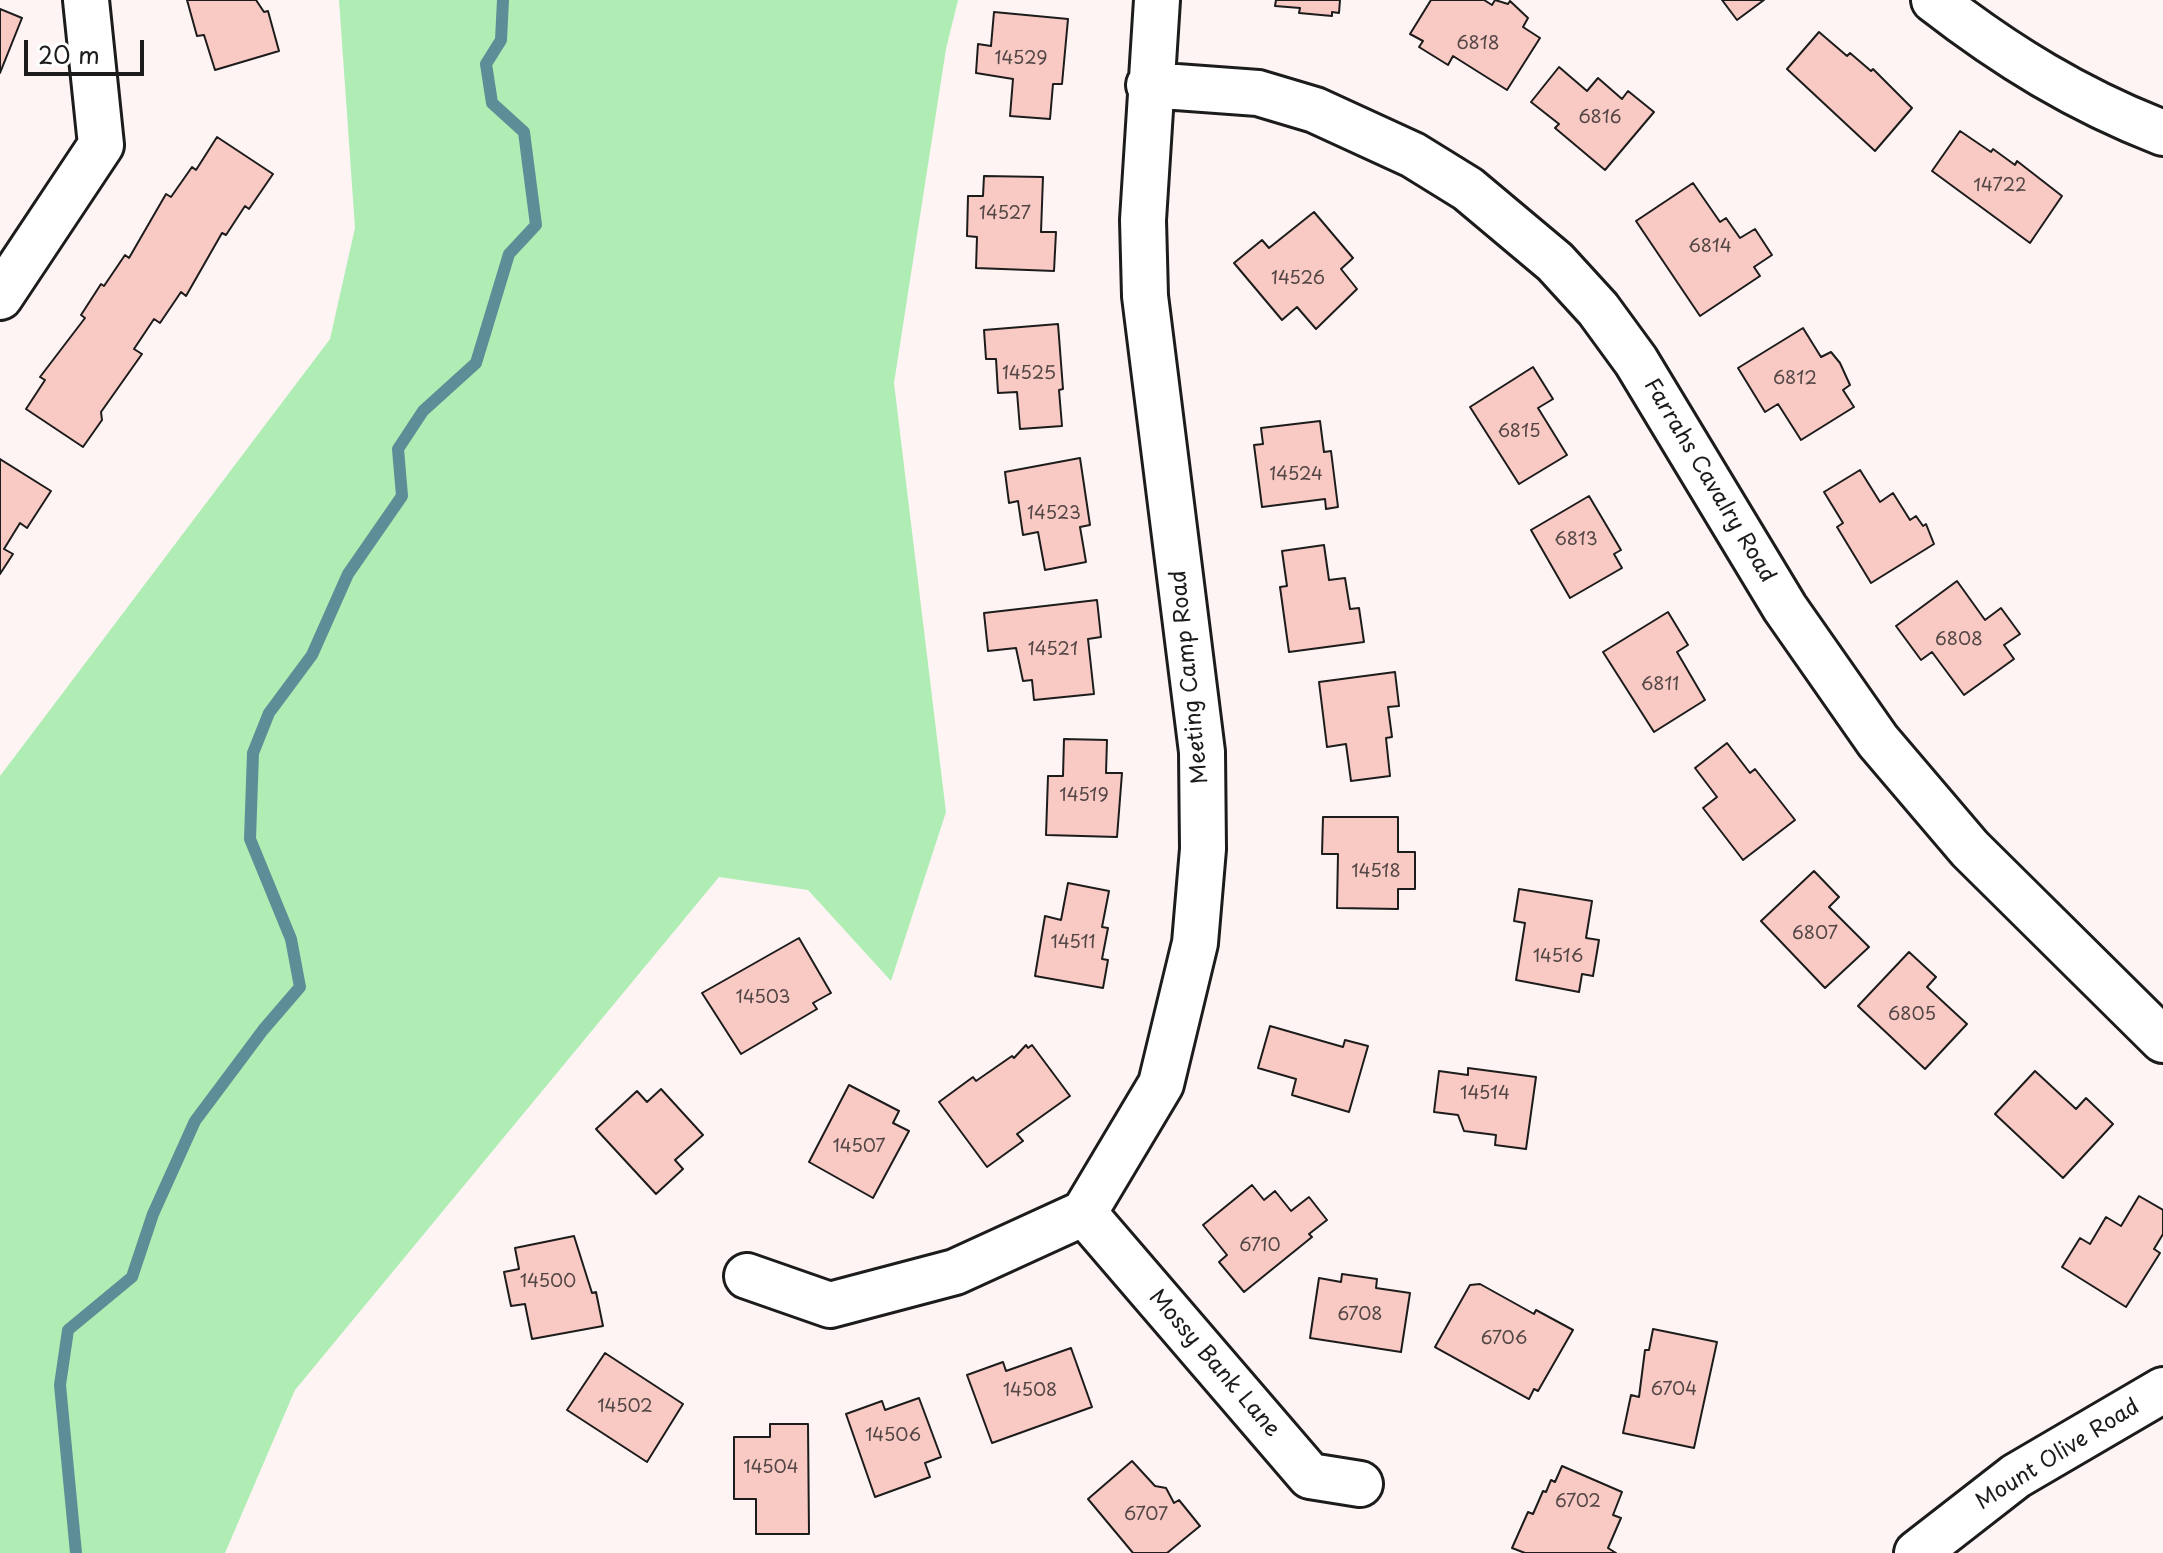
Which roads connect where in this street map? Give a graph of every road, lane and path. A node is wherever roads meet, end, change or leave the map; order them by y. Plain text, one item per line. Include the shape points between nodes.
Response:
1 (86, 0) edge
2 (1157, 0) edge
3 (1934, 0) edge
4 (1149, 85) junction
5 (2163, 133) edge
6 (0, 297) edge
7 (2163, 1040) edge
8 (1084, 1213) junction
9 (747, 1276) dead end
10 (2163, 1390) edge
11 (1360, 1484) dead end
12 (1917, 1553) edge

1 - 6 street via 101,145
2 - 4 street, Meeting Camp Road
3 - 5 street via 2057,86
4 - 7 street, Farrahs Cavalry Road via 1258,93 1315,110 1413,155 1468,189 1555,262 1636,361 1785,608 1878,741 1970,849
4 - 8 street, Meeting Camp Road via 1145,296 1202,752 1203,849 1195,943 1161,1084
8 - 9 street via 955,1272 830,1305
8 - 11 street, Mossy Bank Lane via 1310,1476
10 - 12 street, Mount Olive Road via 2016,1476

